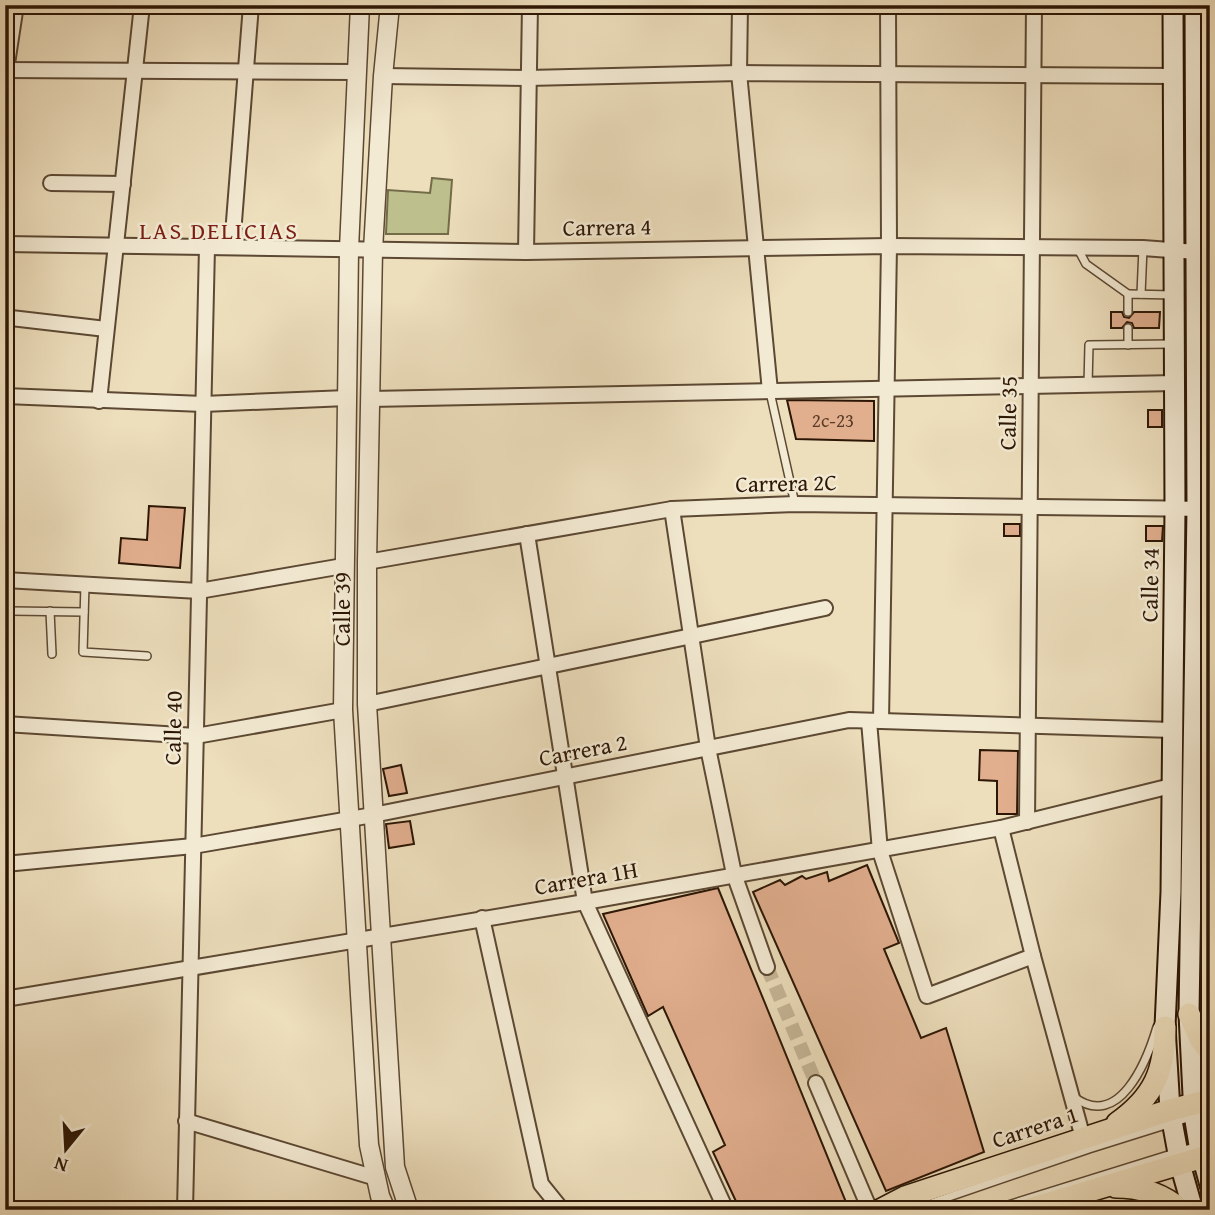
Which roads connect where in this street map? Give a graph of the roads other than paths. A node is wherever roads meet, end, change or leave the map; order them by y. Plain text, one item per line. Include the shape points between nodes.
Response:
1 (16, 5) edge
2 (142, 5) edge
3 (251, 5) edge
4 (360, 5) edge
5 (390, 5) edge
6 (530, 5) edge
7 (740, 5) edge
8 (888, 5) edge
9 (1034, 5) edge
10 (1173, 5) edge
11 (1195, 5) edge
12 (135, 71) junction
13 (246, 71) junction
14 (356, 72) junction
15 (6, 73) edge
16 (739, 73) junction
17 (887, 75) junction
18 (383, 76) junction
19 (1035, 76) junction
20 (1174, 76) junction
21 (528, 78) junction
22 (1203, 79) edge
23 (51, 183) dead end
24 (122, 184) junction
25 (5, 244) edge
26 (116, 246) junction
27 (889, 246) junction
28 (207, 247) junction
29 (232, 247) junction
30 (757, 247) junction
31 (1033, 248) junction
32 (1143, 248) junction
33 (349, 249) junction
34 (1078, 249) junction
35 (373, 250) junction
36 (1175, 250) junction
37 (526, 252) junction
38 (1202, 253) edge
39 (1128, 294) junction
40 (1141, 294) junction
41 (1170, 295) junction
42 (1128, 312) dead end
43 (11, 318) dead end
44 (1128, 328) dead end
45 (106, 329) junction
46 (1171, 344) junction
47 (1128, 345) junction
48 (1175, 383) junction
49 (1088, 384) junction
50 (1031, 386) junction
51 (886, 389) junction
52 (770, 391) junction
53 (5, 396) edge
54 (347, 398) junction
55 (370, 399) junction
56 (99, 401) junction
57 (203, 404) junction
58 (795, 504) junction
59 (883, 506) junction
60 (1030, 508) junction
61 (672, 509) junction
62 (1175, 509) junction
63 (1204, 509) edge
64 (527, 534) junction
65 (366, 562) junction
66 (343, 566) junction
67 (5, 580) edge
68 (85, 585) junction
69 (199, 591) junction
70 (825, 608) dead end
71 (11, 611) dead end
72 (50, 611) junction
73 (85, 612) junction
74 (692, 636) junction
75 (51, 654) dead end
76 (147, 656) dead end
77 (548, 666) junction
78 (367, 704) junction
79 (342, 710) junction
80 (875, 721) junction
81 (5, 724) edge
82 (1028, 725) junction
83 (1191, 729) junction
84 (196, 736) junction
85 (708, 748) junction
86 (565, 777) junction
87 (1171, 786) junction
88 (373, 815) junction
89 (350, 819) junction
90 (1027, 822) junction
91 (1001, 828) junction
92 (194, 846) junction
93 (880, 850) junction
94 (5, 864) edge
95 (734, 874) junction
96 (1200, 895) edge
97 (584, 902) junction
98 (482, 918) junction
99 (380, 936) junction
100 (357, 940) junction
101 (1033, 956) junction
102 (767, 967) tunnel mouth
103 (191, 968) junction
104 (1166, 996) junction
105 (5, 999) edge
106 (1189, 1014) junction
107 (1165, 1027) junction
108 (1210, 1052) edge
109 (816, 1083) tunnel mouth
110 (1072, 1096) junction
111 (1202, 1107) edge
112 (1171, 1116) junction
113 (186, 1121) junction
114 (1090, 1136) junction
115 (1205, 1150) edge
116 (1179, 1158) junction
117 (376, 1178) junction
118 (1210, 1185) edge
119 (1097, 1189) junction
120 (1065, 1203) edge
121 (185, 1210) edge
122 (386, 1210) edge
123 (409, 1210) edge
124 (562, 1210) edge
125 (726, 1210) edge
126 (870, 1210) edge
127 (880, 1210) edge
128 (911, 1210) edge
129 (992, 1210) edge
130 (1026, 1210) edge
131 (1181, 1210) edge
132 (1193, 1210) edge

1 - 15 street
2 - 12 street
3 - 13 street
4 - 14 street, Calle 39
5 - 18 street, Calle 39
6 - 21 street
7 - 16 street
8 - 17 street
9 - 19 street, Calle 35
10 - 20 main road, Calle 34
11 - 22 main road, Calle 34
12 - 13 street
12 - 15 street
12 - 24 street
13 - 14 street
13 - 29 street
14 - 33 street, Calle 39
16 - 17 street
16 - 21 street
16 - 30 street
17 - 19 street
17 - 27 street
18 - 21 street
18 - 35 street, Calle 39
19 - 20 street
19 - 31 street, Calle 35
20 - 36 main road, Calle 34
21 - 37 street
22 - 38 main road, Calle 34
23 - 24 street
24 - 26 street
25 - 26 street, Carrera 4
26 - 28 street, Carrera 4
26 - 45 street
27 - 30 street, Carrera 4
27 - 31 street, Carrera 4
27 - 51 street
28 - 29 street, Carrera 4
28 - 57 street, Calle 40
29 - 33 street, Carrera 4
30 - 37 street, Carrera 4
30 - 52 street
31 - 34 street, Carrera 4
31 - 50 street, Calle 35
32 - 34 street, Carrera 4
32 - 36 street, Carrera 4
32 - 40 lane
33 - 35 street, Carrera 4
33 - 54 street, Calle 39
34 - 39 lane via 1086,264
35 - 37 street, Carrera 4
35 - 55 street, Calle 39
36 - 38 street, Carrera 4
36 - 41 main road, Calle 34
38 - 63 main road, Calle 34
39 - 40 lane
39 - 42 lane
40 - 41 lane
41 - 46 main road, Calle 34
43 - 45 street
44 - 47 lane
45 - 56 street
46 - 47 lane
46 - 48 main road, Calle 34
47 - 49 lane via 1089,345
48 - 49 street
48 - 62 main road, Calle 34
49 - 50 street
50 - 51 street
50 - 60 street, Calle 35
51 - 52 street
51 - 59 street
52 - 55 street
52 - 58 lane
53 - 56 street
54 - 57 street
54 - 66 street, Calle 39
55 - 65 street, Calle 39
56 - 57 street
57 - 69 street, Calle 40
58 - 59 street, Carrera 2C
58 - 61 street, Carrera 2C
59 - 60 street, Carrera 2C
59 - 80 street
60 - 62 street, Carrera 2C
60 - 82 street, Calle 35
61 - 64 street, Carrera 2C
61 - 74 street
62 - 63 street, Carrera 2C
62 - 83 main road, Calle 34
63 - 83 main road, Calle 34
64 - 65 street, Carrera 2C
64 - 77 street
65 - 78 street, Calle 39
66 - 69 street
66 - 79 street, Calle 39
67 - 68 street
68 - 69 street
68 - 73 lane
69 - 84 street, Calle 40
70 - 74 street
71 - 72 lane
72 - 73 lane
72 - 75 lane
73 - 76 lane via 83,652
74 - 77 street
74 - 85 street
77 - 78 street
77 - 86 street
78 - 88 street, Calle 39
79 - 84 street
79 - 89 street, Calle 39
80 - 82 street, Carrera 2
80 - 85 street, Carrera 2 via 849,720
80 - 93 street
81 - 84 street
82 - 83 street, Carrera 2
82 - 90 street, Calle 35
83 - 87 main road, Calle 34
83 - 96 main road, Calle 34
84 - 92 street, Calle 40
85 - 86 street, Carrera 2
85 - 95 street
86 - 88 street, Carrera 2
86 - 97 street
87 - 90 street, Carrera 1H
87 - 104 main road, Calle 34
88 - 89 street, Carrera 2
88 - 99 street, Calle 39
89 - 92 street, Carrera 2
89 - 100 street, Calle 39
90 - 91 street, Carrera 1H
91 - 93 street, Carrera 1H
91 - 101 street
92 - 94 street, Carrera 2
92 - 103 street, Calle 40
93 - 95 street, Carrera 1H
93 - 101 street via 927,996
95 - 97 street, Carrera 1H
95 - 102 street
96 - 106 main road, Calle 34
97 - 98 street, Carrera 1H
97 - 125 street
98 - 99 street, Carrera 1H
98 - 124 street via 541,1184
99 - 100 street, Carrera 1H
99 - 123 street, Calle 39 via 395,1167
100 - 103 street, Carrera 1H
100 - 117 street, Calle 39 via 369,1145
101 - 110 street
103 - 105 street, Carrera 1H
103 - 113 street, Calle 40
104 - 107 main road, Calle 34
104 - 110 lane via 1150,1049 1121,1096 1103,1107
106 - 108 main road
106 - 111 main road, Calle 34
107 - 112 main road, Calle 34
107 - 114 main road via 1159,1075 1146,1097 1133,1112
109 - 126 street
110 - 114 street
111 - 112 main road, Carrera 1
111 - 115 main road, Calle 34
112 - 114 main road, Carrera 1
112 - 116 main road, Calle 34
112 - 128 lane
113 - 117 street
113 - 121 street, Calle 40
114 - 127 main road, Carrera 1 via 905,1197
115 - 116 main road
115 - 118 main road, Calle 34
116 - 119 main road
116 - 129 lane
116 - 132 main road, Calle 34
117 - 122 street, Calle 39
119 - 120 main road
119 - 131 main road via 1141,1189
120 - 130 main road

